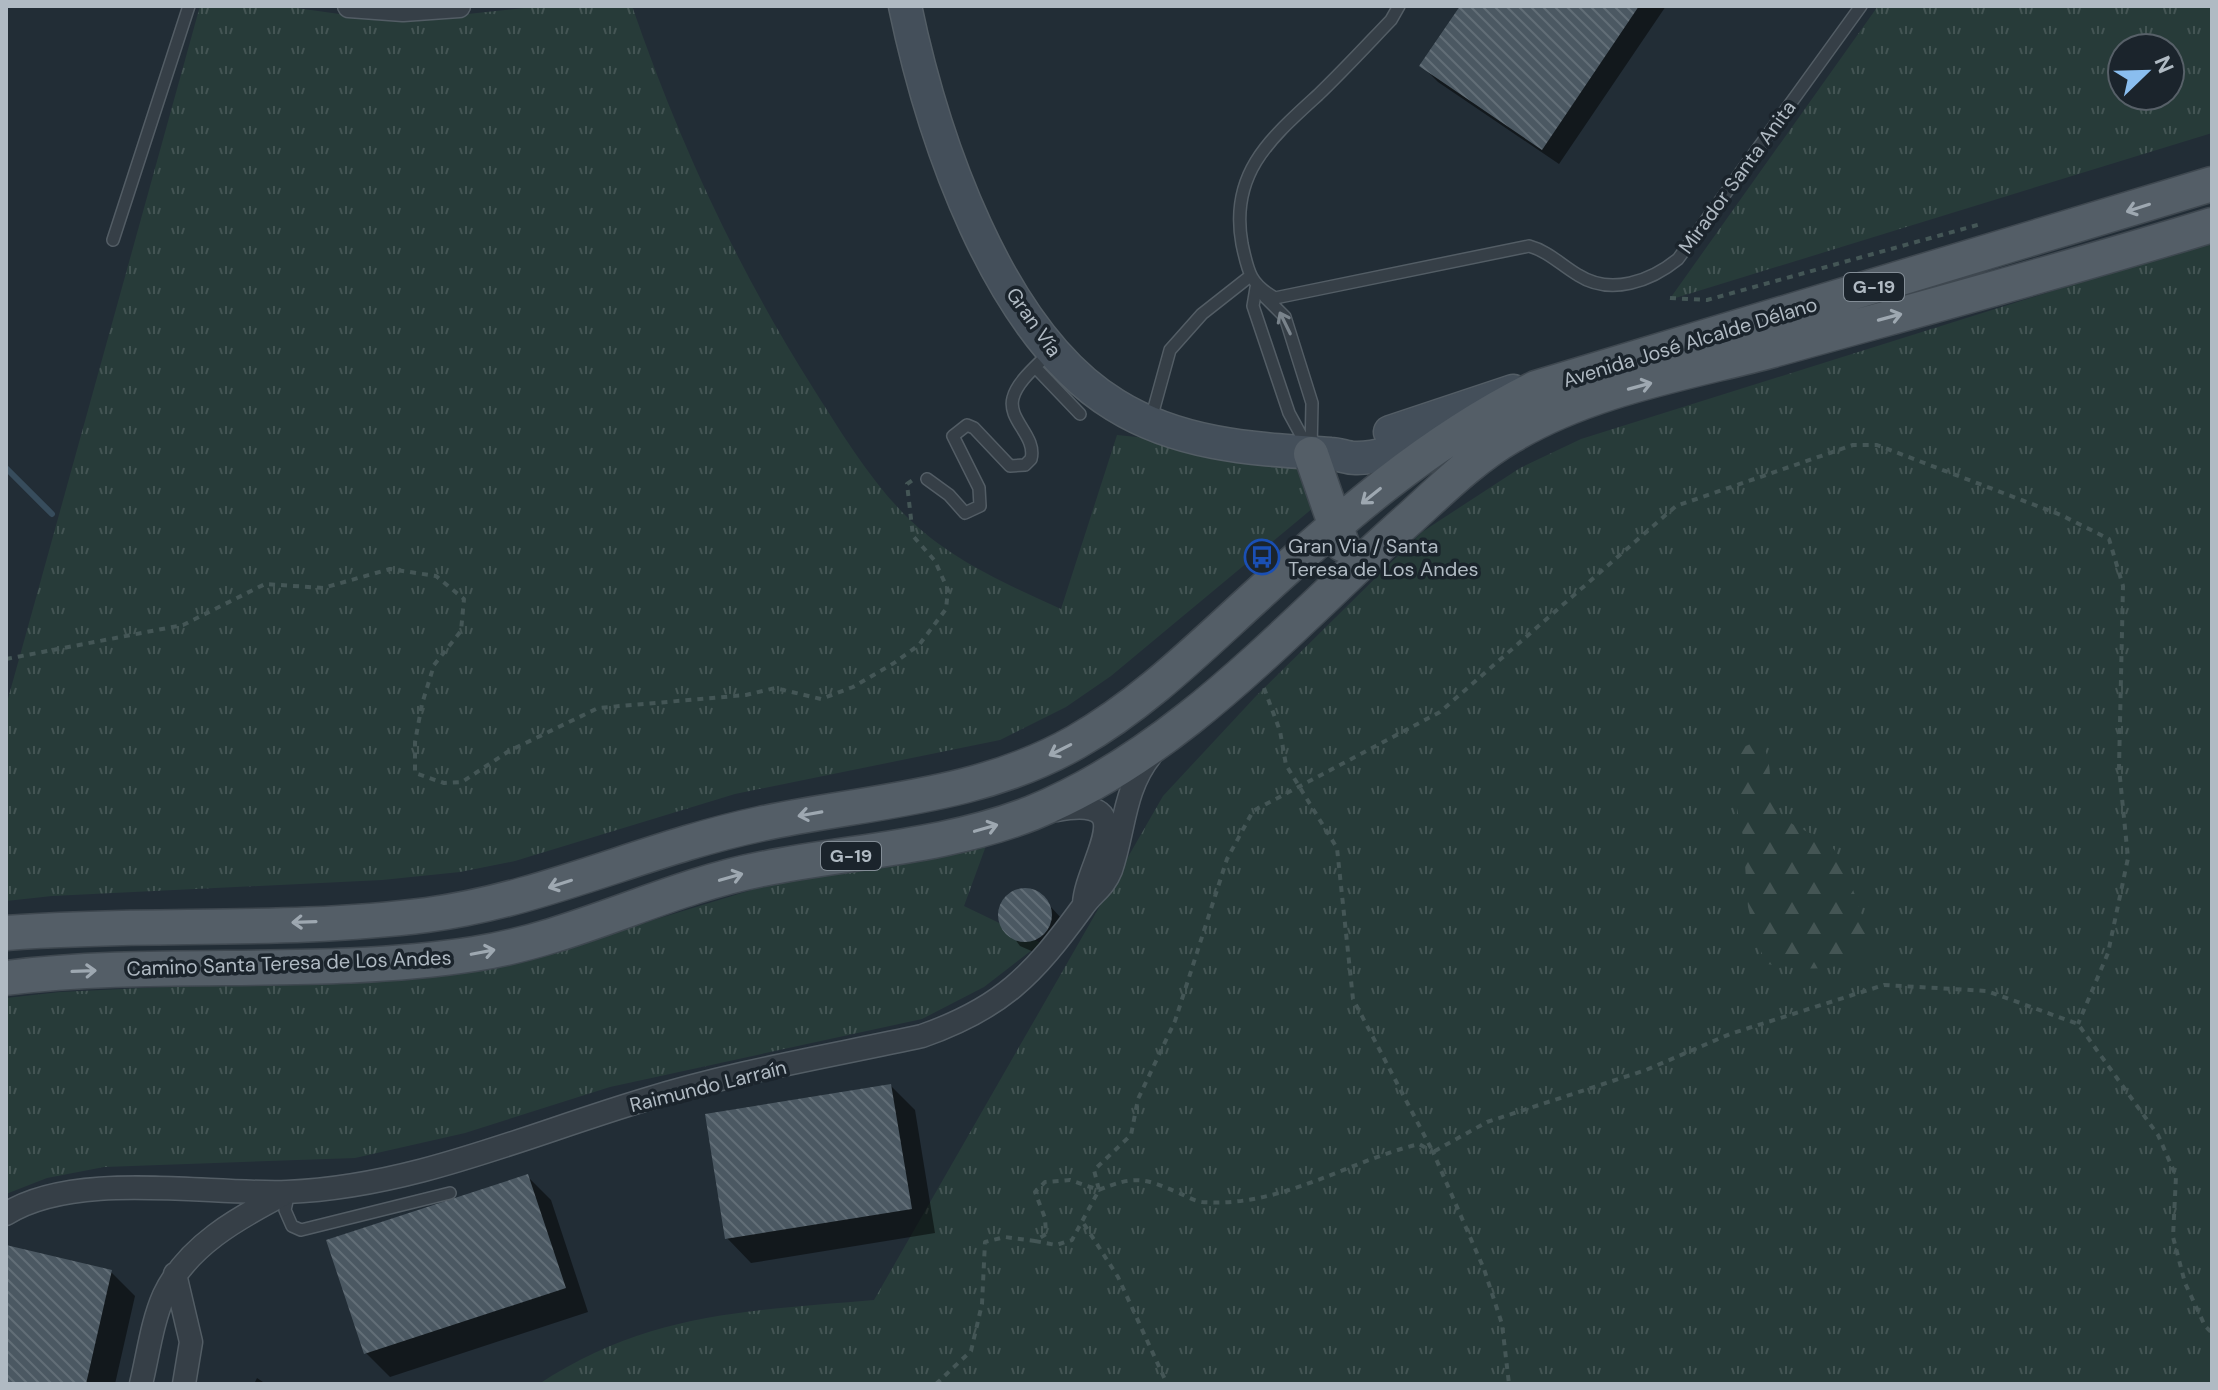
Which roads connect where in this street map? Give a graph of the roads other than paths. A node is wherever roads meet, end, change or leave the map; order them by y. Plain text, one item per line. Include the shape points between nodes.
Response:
1 (189, 6) edge
2 (349, 6) edge
3 (459, 6) edge
4 (905, 6) edge
5 (1399, 6) edge
6 (1861, 6) edge
7 (2212, 184) edge
8 (2212, 225) edge
9 (113, 240) dead end
10 (1249, 277) junction
11 (1256, 288) junction
12 (1044, 359) junction
13 (1536, 388) junction
14 (1565, 408) junction
15 (1080, 414) dead end
16 (1150, 423) junction
17 (1452, 435) junction
18 (1322, 454) junction
19 (927, 479) road end
20 (1336, 524) junction
21 (1336, 584) junction
22 (1254, 598) junction
23 (1163, 740) junction
24 (1098, 782) junction
25 (1025, 816) junction
26 (1104, 841) junction
27 (1084, 904) junction
28 (6, 933) edge
29 (6, 978) edge
30 (289, 1192) junction
31 (450, 1193) dead end
32 (6, 1214) edge
33 (175, 1274) junction
34 (141, 1384) edge
35 (184, 1384) edge

1 - 9 lane
2 - 3 street
4 - 12 main road, Gran Vía via 921,79 953,173
5 - 10 lane via 1257,156 1243,191 1238,224
6 - 11 lane, Mirador Santa Anita via 1678,259 1657,275 1606,285 1589,281 1529,246 1284,298
7 -> 13 main road, Avenida José Alcalde Délano / G-19
14 -> 8 main road, Avenida José Alcalde Délano / G-19
10 - 11 lane
10 - 16 lane via 1202,314 1170,350
18 -> 11 lane via 1285,317
11 - 18 lane via 1253,306 1289,413
12 - 15 lane
12 - 16 main road, Gran Vía
12 - 19 lane via 1013,397 1033,452 1025,465 1010,466 967,425 953,436 979,488 980,506 965,513
13 - 17 main road, Camino Santa Teresa de Los Andes / G-19
13 - 18 main road
14 - 17 main road, Gran Vía via 1497,419
14 - 21 main road, Camino Santa Teresa de Los Andes / G-19 via 1482,453
16 - 18 main road, Gran Vía via 1201,440
17 - 18 main road, Gran Vía via 1355,458
17 -> 20 main road, Camino Santa Teresa de Los Andes / G-19
18 - 20 main road
20 - 21 main road via 1344,554
20 - 22 main road, Camino Santa Teresa de Los Andes / G-19
21 - 23 main road, Camino Santa Teresa de Los Andes / G-19 via 1256,663
22 - 24 main road via 1203,668 1105,742
22 -> 28 main road, Camino Santa Teresa de Los Andes / G-19 via 1160,683 1104,725 1043,759 972,786 756,825 544,889 429,915
23 - 24 main road, Camino Santa Teresa de Los Andes / G-19
23 - 27 street, Raimundo Larraín via 1134,775 1103,889
24 - 25 main road, Camino Santa Teresa de Los Andes / G-19
24 - 26 street, Raimundo Larraín via 1110,822
25 - 26 street via 1091,807 1104,817
29 -> 25 main road, Camino Santa Teresa de Los Andes / G-19 via 473,955 535,941 754,871 953,837
26 - 27 street, Raimundo Larraín via 1085,884
27 - 30 street, Raimundo Larraín via 1024,981 960,1022 922,1036 648,1099 431,1169
30 - 31 lane via 285,1210 292,1226 301,1230
30 - 32 street, Raimundo Larraín via 114,1188 50,1198
30 - 33 street, Raimundo Larraín via 218,1233
33 - 34 street, Raimundo Larraín via 163,1298
33 - 35 street via 191,1342

